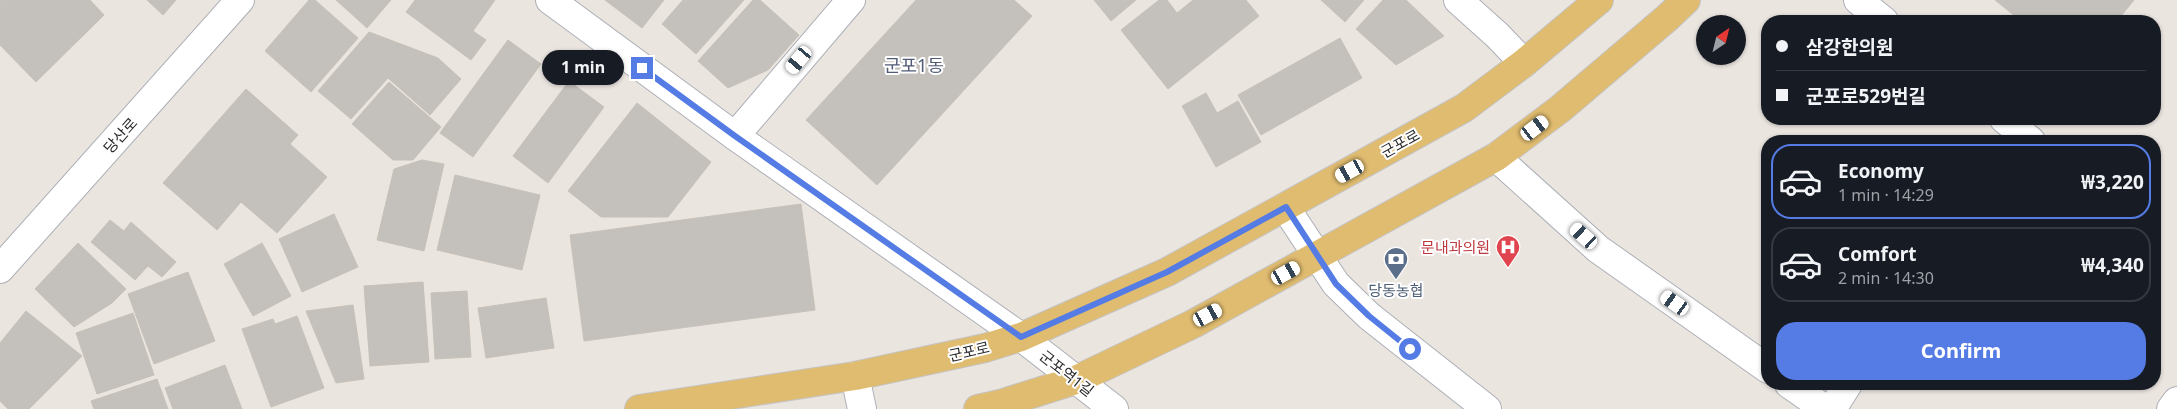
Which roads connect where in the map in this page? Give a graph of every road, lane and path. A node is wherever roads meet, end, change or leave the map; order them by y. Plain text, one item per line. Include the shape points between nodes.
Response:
1 (240, 0) edge
2 (550, 0) edge
3 (851, 0) edge
4 (1458, 0) edge
5 (1599, 0) edge
6 (1686, 0) edge
7 (1858, 0) edge
8 (1877, 15) edge
9 (1524, 63) junction
10 (2011, 125) edge
11 (2024, 135) edge
12 (735, 136) junction
13 (1496, 157) junction
14 (1286, 207) junction
15 (1318, 256) junction
16 (0, 269) edge
17 (1021, 337) junction
18 (1761, 364) edge
19 (855, 376) junction
20 (1076, 380) junction
21 (1798, 390) edge
22 (1844, 390) edge
23 (2177, 400) edge
24 (639, 409) edge
25 (862, 409) edge
26 (978, 409) edge
27 (1114, 409) edge
28 (1487, 409) edge
29 (1825, 409) edge
30 (1832, 409) edge
31 (2171, 409) edge

1 - 16 street, 당산로
2 - 12 street, 군포역1길
3 - 12 street
4 - 9 street
5 - 9 main road, 군포로
6 - 13 main road via 1560,109
7 - 8 street
9 - 14 main road, 군포로 via 1464,108
10 - 11 street
12 - 17 street, 군포역1길
13 - 15 main road
13 - 18 street via 1598,249
14 - 15 street
14 - 17 main road, 군포로 via 1167,272
15 - 20 main road via 1193,324
15 - 28 street via 1336,284 1369,316
17 - 19 main road, 군포로
17 - 20 street, 군포역1길
19 - 24 main road, 군포로
19 - 25 street
20 - 26 main road
20 - 27 street, 군포역1길
21 - 29 street
22 - 30 street
23 - 31 street

